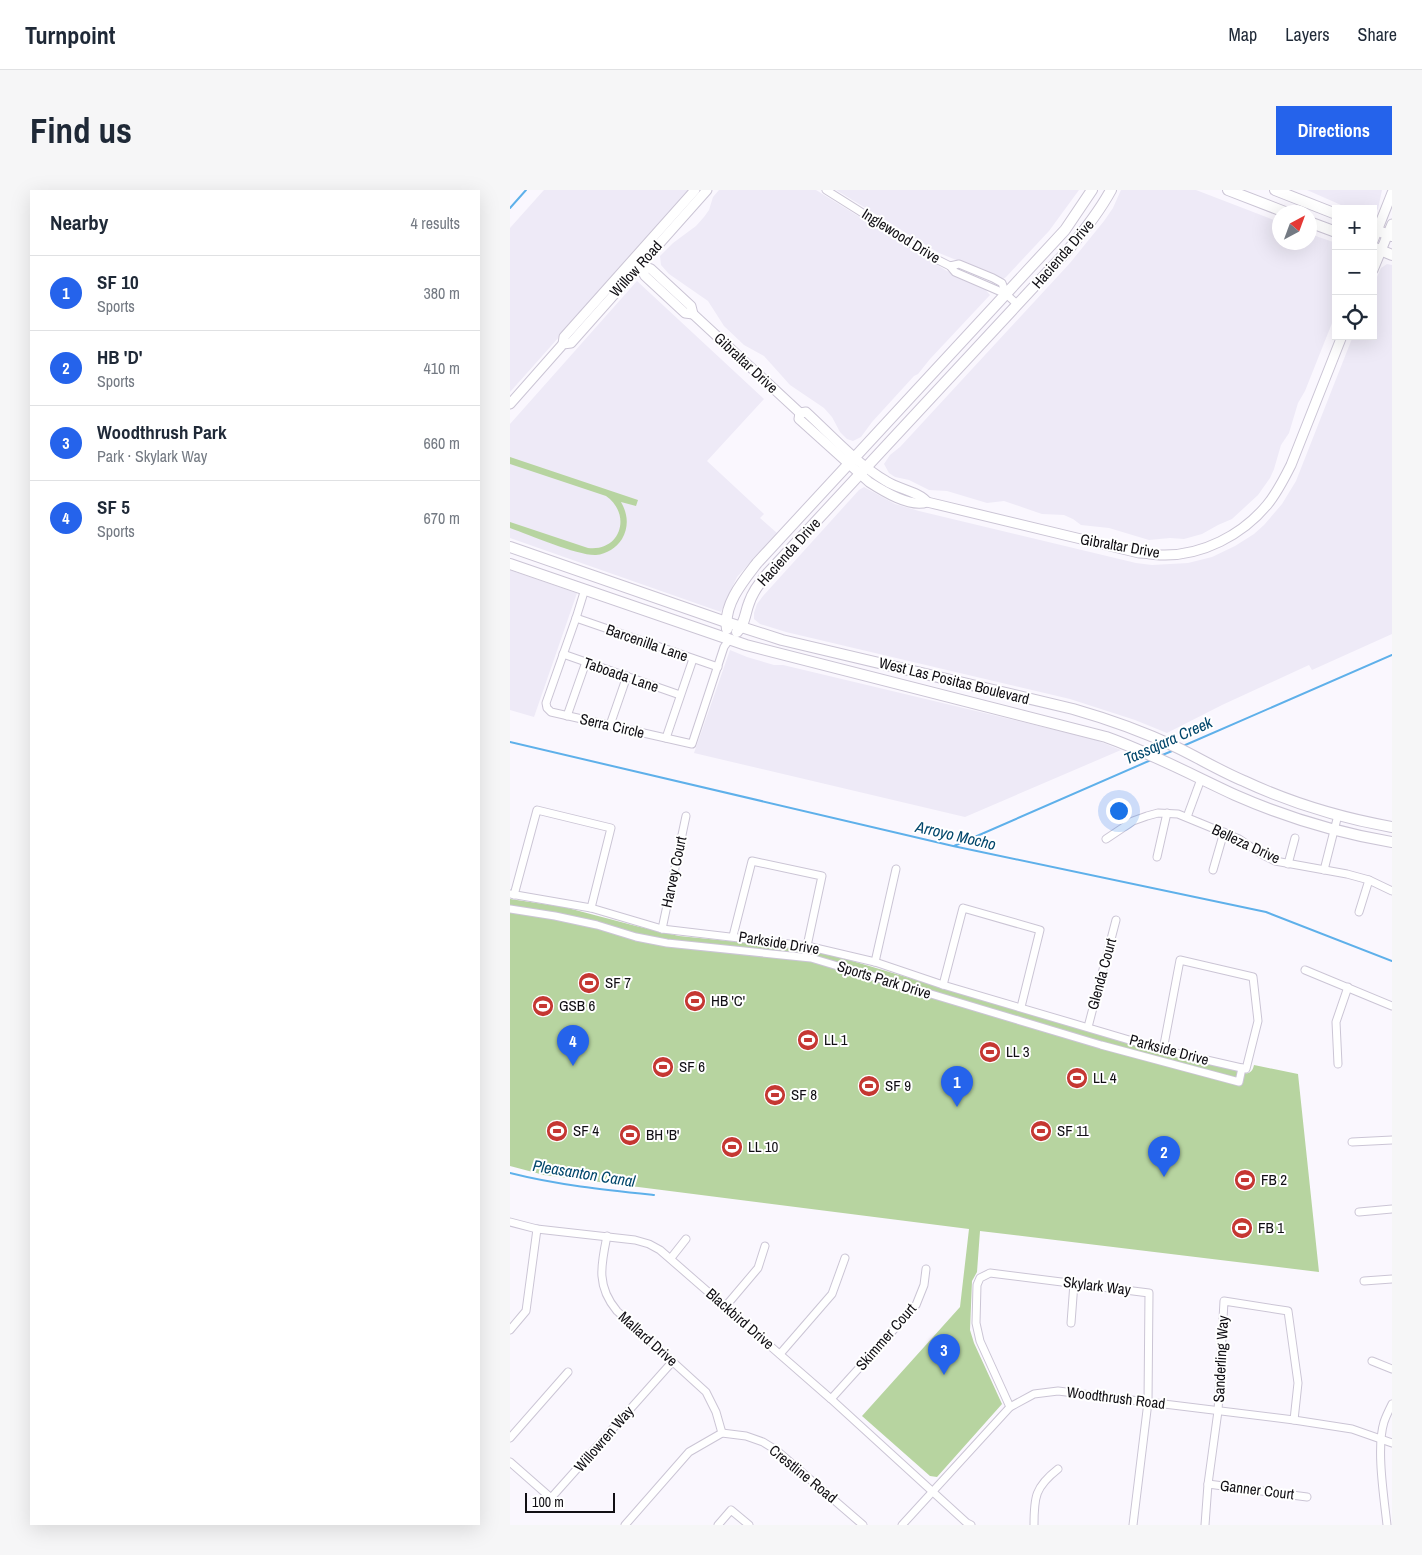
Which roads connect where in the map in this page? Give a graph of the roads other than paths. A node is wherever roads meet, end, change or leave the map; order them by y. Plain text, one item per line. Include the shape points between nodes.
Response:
1 (695, 190) edge
2 (707, 190) edge
3 (826, 190) edge
4 (1092, 190) edge
5 (1111, 190) edge
6 (1228, 190) edge
7 (1275, 190) edge
8 (1392, 193) edge
9 (1272, 207) edge
10 (1332, 212) edge
11 (1392, 224) edge
12 (1317, 225) edge
13 (1332, 230) edge
14 (1383, 232) edge
15 (1377, 249) edge
16 (1392, 255) edge
17 (636, 262) junction
18 (1006, 294) junction
19 (1018, 305) junction
20 (1340, 340) edge
21 (510, 404) edge
22 (852, 460) junction
23 (863, 470) junction
24 (510, 548) edge
25 (510, 564) edge
26 (585, 589) junction
27 (576, 618) junction
28 (726, 622) junction
29 (742, 627) junction
30 (729, 640) junction
31 (563, 654) junction
32 (693, 659) junction
33 (586, 662) junction
34 (718, 667) junction
35 (627, 676) junction
36 (680, 695) junction
37 (567, 716) junction
38 (610, 725) junction
39 (666, 738) junction
40 (1201, 779) junction
41 (1167, 813) junction
42 (1338, 815) junction
43 (686, 816) dead end
44 (1187, 817) junction
45 (1392, 826) edge
46 (1334, 830) junction
47 (1224, 832) junction
48 (1295, 838) dead end
49 (1106, 839) dead end
50 (1392, 842) edge
51 (1157, 857) dead end
52 (1288, 864) junction
53 (896, 869) dead end
54 (1213, 870) dead end
55 (1324, 870) junction
56 (1369, 880) junction
57 (1392, 891) edge
58 (512, 894) edge
59 (591, 908) junction
60 (510, 909) edge
61 (1359, 912) dead end
62 (1116, 920) dead end
63 (662, 929) junction
64 (733, 936) junction
65 (807, 946) junction
66 (875, 962) junction
67 (1305, 970) dead end
68 (943, 985) junction
69 (1348, 987) junction
70 (1392, 1006) edge
71 (1021, 1007) junction
72 (1088, 1027) junction
73 (1163, 1050) junction
74 (1338, 1064) dead end
75 (1244, 1069) junction
76 (1392, 1140) edge
77 (1352, 1142) dead end
78 (1392, 1208) edge
79 (1359, 1212) dead end
80 (510, 1222) edge
81 (537, 1229) junction
82 (607, 1236) junction
83 (686, 1239) dead end
84 (766, 1246) dead end
85 (671, 1258) junction
86 (845, 1258) dead end
87 (926, 1268) dead end
88 (1392, 1279) edge
89 (1364, 1281) dead end
90 (1074, 1283) junction
91 (726, 1307) junction
92 (1071, 1323) dead end
93 (510, 1330) edge
94 (780, 1354) junction
95 (672, 1361) junction
96 (1372, 1361) dead end
97 (1392, 1369) edge
98 (568, 1372) dead end
99 (831, 1399) junction
100 (1148, 1402) junction
101 (1392, 1404) edge
102 (1010, 1407) junction
103 (1218, 1410) junction
104 (1294, 1420) junction
105 (722, 1433) junction
106 (510, 1438) edge
107 (1382, 1440) junction
108 (1392, 1443) edge
109 (510, 1462) edge
110 (1058, 1469) dead end
111 (1208, 1484) junction
112 (933, 1491) junction
113 (1307, 1496) dead end
114 (625, 1525) edge
115 (718, 1525) edge
116 (749, 1525) edge
117 (863, 1525) edge
118 (902, 1525) edge
119 (971, 1525) edge
120 (1034, 1525) edge
121 (1133, 1525) edge
122 (1205, 1525) edge
123 (1387, 1525) edge

1 - 17 street, Willow Road
2 - 17 street, Willow Road
3 - 18 street, Inglewood Drive via 936,259 950,266 959,264 993,278 1002,284
4 - 18 main road, Hacienda Drive via 1064,230
5 - 19 main road, Hacienda Drive via 1088,227
6 - 9 main road
7 - 10 main road
8 - 14 street
11 - 14 street
12 - 13 main road
14 - 15 street
15 - 16 main road
17 - 21 street, Willow Road via 571,343 563,344
17 - 22 street, Gibraltar Drive via 645,276 678,307 693,314 800,413 806,412
18 - 19 street, Inglewood Drive
18 - 22 main road, Hacienda Drive
19 - 23 main road, Hacienda Drive
20 - 23 street, Gibraltar Drive via 1281,486 1251,522 1221,541 1199,549 1162,555 1139,553 927,502 913,503 869,482
22 - 23 street, Gibraltar Drive
22 - 28 main road, Hacienda Drive via 745,578
23 - 29 main road, Hacienda Drive via 756,586
24 - 28 main road, West Las Positas Boulevard
25 - 26 main road, West Las Positas Boulevard
26 - 27 street, Serra Circle
26 - 30 main road, West Las Positas Boulevard
27 - 31 street, Serra Circle
27 - 32 street, Barcenilla Lane
28 - 29 main road, West Las Positas Boulevard
28 - 30 main road, Hacienda Drive
29 - 30 main road, Hacienda Drive
29 - 42 main road, West Las Positas Boulevard via 782,640 1073,709 1126,725 1244,782 1287,800
30 - 34 street, Serra Circle
30 - 40 main road, West Las Positas Boulevard via 1106,737
31 - 33 street, Taboada Lane
31 - 37 street, Serra Circle via 546,703 551,712
32 - 34 street, Barcenilla Lane
32 - 36 street
33 - 35 street, Taboada Lane
33 - 37 street
34 - 39 street, Serra Circle via 692,744
35 - 36 street, Taboada Lane
35 - 38 street
36 - 39 street
37 - 38 street, Serra Circle
38 - 39 street, Serra Circle
40 - 44 street
40 - 46 main road, West Las Positas Boulevard via 1281,814
41 - 44 street, Belleza Drive
41 - 49 street, Belleza Drive via 1133,821
41 - 51 street
42 - 45 main road, West Las Positas Boulevard
42 - 46 street
43 - 63 street, Harvey Court
44 - 47 street, Belleza Drive
46 - 50 main road, West Las Positas Boulevard
46 - 55 street
47 - 52 street, Belleza Drive via 1263,855
47 - 54 street
48 - 52 street
52 - 55 street, Belleza Drive
53 - 66 street
55 - 56 street, Belleza Drive
56 - 57 street, Belleza Drive
56 - 61 street
58 - 59 street, Parkside Drive
58 - 59 street via 537,810 611,828
59 - 63 street, Parkside Drive
60 - 75 street, Sports Park Drive via 597,925 667,943 811,958 1101,1045 1239,1082
62 - 72 street, Glenda Court
63 - 64 street, Parkside Drive
64 - 65 street, Parkside Drive
64 - 65 street via 752,861 822,876
65 - 66 street, Parkside Drive
66 - 68 street, Parkside Drive
67 - 69 street
68 - 71 street, Parkside Drive
68 - 71 street via 963,908 1040,930
69 - 70 street
69 - 74 street via 1336,1022
71 - 72 street, Parkside Drive
72 - 73 street, Parkside Drive
73 - 75 street, Parkside Drive
73 - 75 street via 1180,960 1253,976 1258,1021
76 - 77 street
78 - 79 street
80 - 81 street, Blackbird Drive
81 - 82 street, Blackbird Drive
81 - 93 street via 526,1311
82 - 85 street, Blackbird Drive via 648,1244
82 - 95 street, Mallard Drive via 602,1274 610,1302
83 - 85 street
84 - 91 street via 758,1268
85 - 91 street, Blackbird Drive
86 - 94 street via 832,1294
87 - 99 street, Skimmer Court via 924,1285 916,1305
88 - 89 street
90 - 92 street
90 - 100 street, Skylark Way via 1149,1293
90 - 102 street, Skylark Way via 990,1273 980,1278 976,1323 980,1341
91 - 94 street, Blackbird Drive
94 - 99 street, Blackbird Drive
95 - 105 street, Mallard Drive via 706,1392
95 - 109 street, Willowren Way via 551,1498
96 - 97 street
98 - 106 street
99 - 112 street, Blackbird Drive
100 - 102 street, Woodthrush Road via 1058,1390 1034,1394
100 - 103 street, Woodthrush Road
100 - 121 street, Skylark Way
101 - 107 street via 1384,1423
102 - 112 street, Woodthrush Road
103 - 104 street, Woodthrush Road
103 - 104 street, Sanderling Way via 1224,1301 1288,1311 1298,1383
103 - 111 street
104 - 107 street, Woodthrush Road via 1352,1429
105 - 114 street via 689,1452
105 - 117 street, Crestline Road via 746,1436 776,1450
107 - 108 street, Woodthrush Road
107 - 123 street
110 - 120 street via 1040,1486 1034,1505
111 - 113 street, Ganner Court
111 - 122 street
112 - 118 street, Woodthrush Road
112 - 119 street, Blackbird Drive
115 - 116 street via 731,1510

